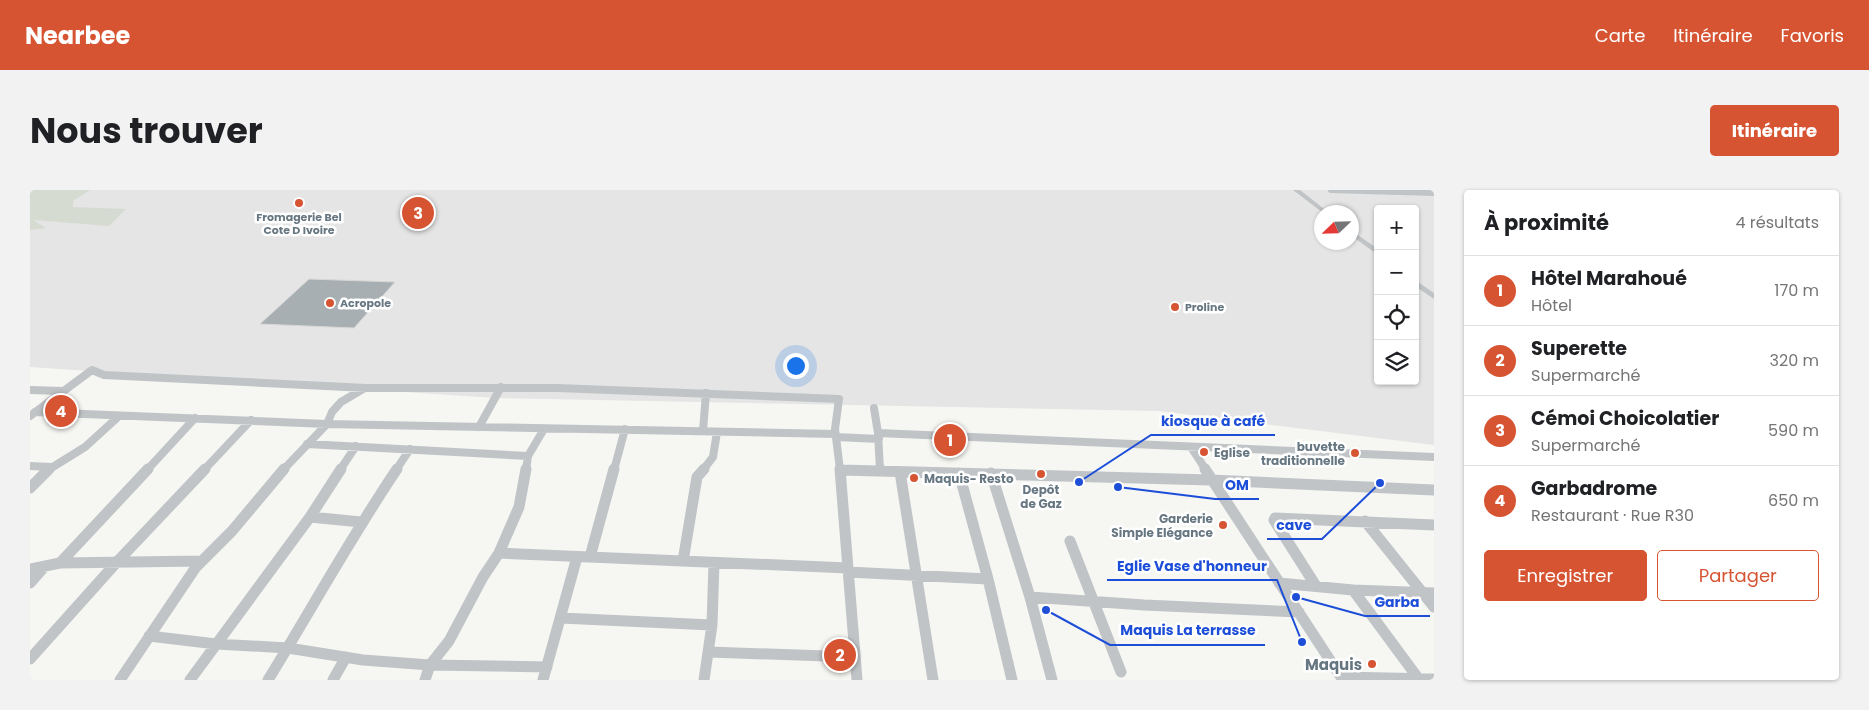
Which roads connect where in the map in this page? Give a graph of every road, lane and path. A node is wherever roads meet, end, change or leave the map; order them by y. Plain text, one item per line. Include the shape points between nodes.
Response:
1 (1296, 190) edge
2 (1331, 190) edge
3 (1434, 193) edge
4 (1316, 205) edge
5 (1359, 238) edge
6 (1374, 250) edge
7 (1419, 285) edge
8 (1434, 297) edge
9 (92, 370) joint
10 (501, 387) junction
11 (366, 388) junction
12 (30, 390) edge
13 (63, 391) junction
14 (706, 394) junction
15 (874, 408) dead end
16 (32, 414) edge
17 (118, 417) junction
18 (196, 418) junction
19 (251, 420) junction
20 (327, 424) junction
21 (479, 427) junction
22 (544, 429) junction
23 (625, 429) junction
24 (703, 431) junction
25 (717, 432) junction
26 (835, 435) junction
27 (878, 436) junction
28 (307, 444) junction
29 (356, 446) junction
30 (1191, 447) junction
31 (410, 448) junction
32 (528, 456) junction
33 (1434, 457) edge
34 (30, 466) edge
35 (51, 467) junction
36 (841, 470) junction
37 (880, 471) junction
38 (900, 472) junction
39 (960, 473) junction
40 (991, 473) junction
41 (1211, 480) junction
42 (30, 488) edge
43 (1434, 490) edge
44 (310, 517) junction
45 (1365, 521) junction
46 (361, 522) junction
47 (1434, 524) edge
48 (1070, 541) dead end
49 (499, 554) junction
50 (577, 557) junction
51 (590, 557) junction
52 (200, 561) junction
53 (683, 561) junction
54 (714, 562) junction
55 (60, 563) junction
56 (116, 563) junction
57 (45, 566) junction
58 (30, 569) edge
59 (848, 570) junction
60 (916, 576) junction
61 (988, 579) junction
62 (30, 583) edge
63 (1279, 583) junction
64 (1316, 586) junction
65 (1353, 590) junction
66 (1429, 593) edge
67 (1030, 597) junction
68 (1093, 602) junction
69 (1434, 607) edge
70 (1299, 612) junction
71 (561, 618) junction
72 (712, 625) junction
73 (148, 636) junction
74 (216, 644) junction
75 (288, 648) junction
76 (709, 652) junction
77 (346, 657) junction
78 (855, 657) junction
79 (30, 659) edge
80 (430, 665) junction
81 (547, 667) junction
82 (1121, 672) dead end
83 (1418, 678) junction
84 (1342, 679) edge
85 (1434, 679) edge
86 (120, 680) edge
87 (190, 680) edge
88 (268, 680) edge
89 (333, 680) edge
90 (425, 680) edge
91 (543, 680) edge
92 (704, 680) edge
93 (857, 680) edge
94 (933, 680) edge
95 (1012, 680) edge
96 (1052, 680) edge

1 - 4 street
2 - 3 street
5 - 6 street
7 - 8 street
9 - 11 street via 104,374
9 - 13 street
10 - 11 street
10 - 14 street
10 - 21 street
11 - 20 street via 341,402
12 - 13 street
13 - 16 street
14 - 24 street
14 - 26 street via 840,399 836,407
15 - 27 street
16 - 17 street
17 - 18 street
17 - 35 street via 85,447
18 - 19 street
18 - 55 street
19 - 20 street
19 - 56 street
20 - 21 street
20 - 28 street
21 - 22 street
22 - 23 street
22 - 32 street
23 - 24 street
23 - 51 street
24 - 25 street
25 - 26 street
25 - 53 street via 713,457 697,477
26 - 27 street
26 - 36 street
27 - 30 street
27 - 37 street
28 - 29 street
28 - 52 street via 232,531
29 - 31 street
29 - 44 street
30 - 33 street
30 - 41 street
31 - 32 street
31 - 46 street
32 - 49 street via 518,506
34 - 35 street
35 - 42 street
36 - 37 street
36 - 59 street
37 - 38 street
38 - 39 street
38 - 60 street
39 - 40 street
39 - 61 street
40 - 41 street
40 - 67 street
41 - 43 street
41 - 63 street
44 - 46 street
44 - 74 street
45 - 47 street
45 - 64 street via 1275,518
45 - 66 street
46 - 75 street
48 - 68 street
49 - 50 street
49 - 80 street via 449,640
50 - 51 street
50 - 71 street
51 - 53 street
52 - 56 street
52 - 73 street
53 - 54 street
54 - 59 street
54 - 72 street
55 - 56 street
55 - 57 street
56 - 79 street
57 - 58 street
57 - 62 street
59 - 60 street
59 - 78 street
60 - 61 street
60 - 94 street
61 - 95 street
63 - 64 street
63 - 70 street
64 - 65 street
65 - 66 street
65 - 83 street
66 - 69 street
67 - 68 street
67 - 96 street
68 - 70 street
68 - 82 street
70 - 84 street
71 - 72 street
71 - 81 street
72 - 76 street
73 - 74 street
73 - 86 street
74 - 75 street
74 - 87 street
75 - 77 street
75 - 88 street
76 - 78 street
76 - 92 street
77 - 80 street
77 - 89 street
78 - 93 street
80 - 81 street
80 - 90 street
81 - 91 street
83 - 84 street
83 - 85 street

